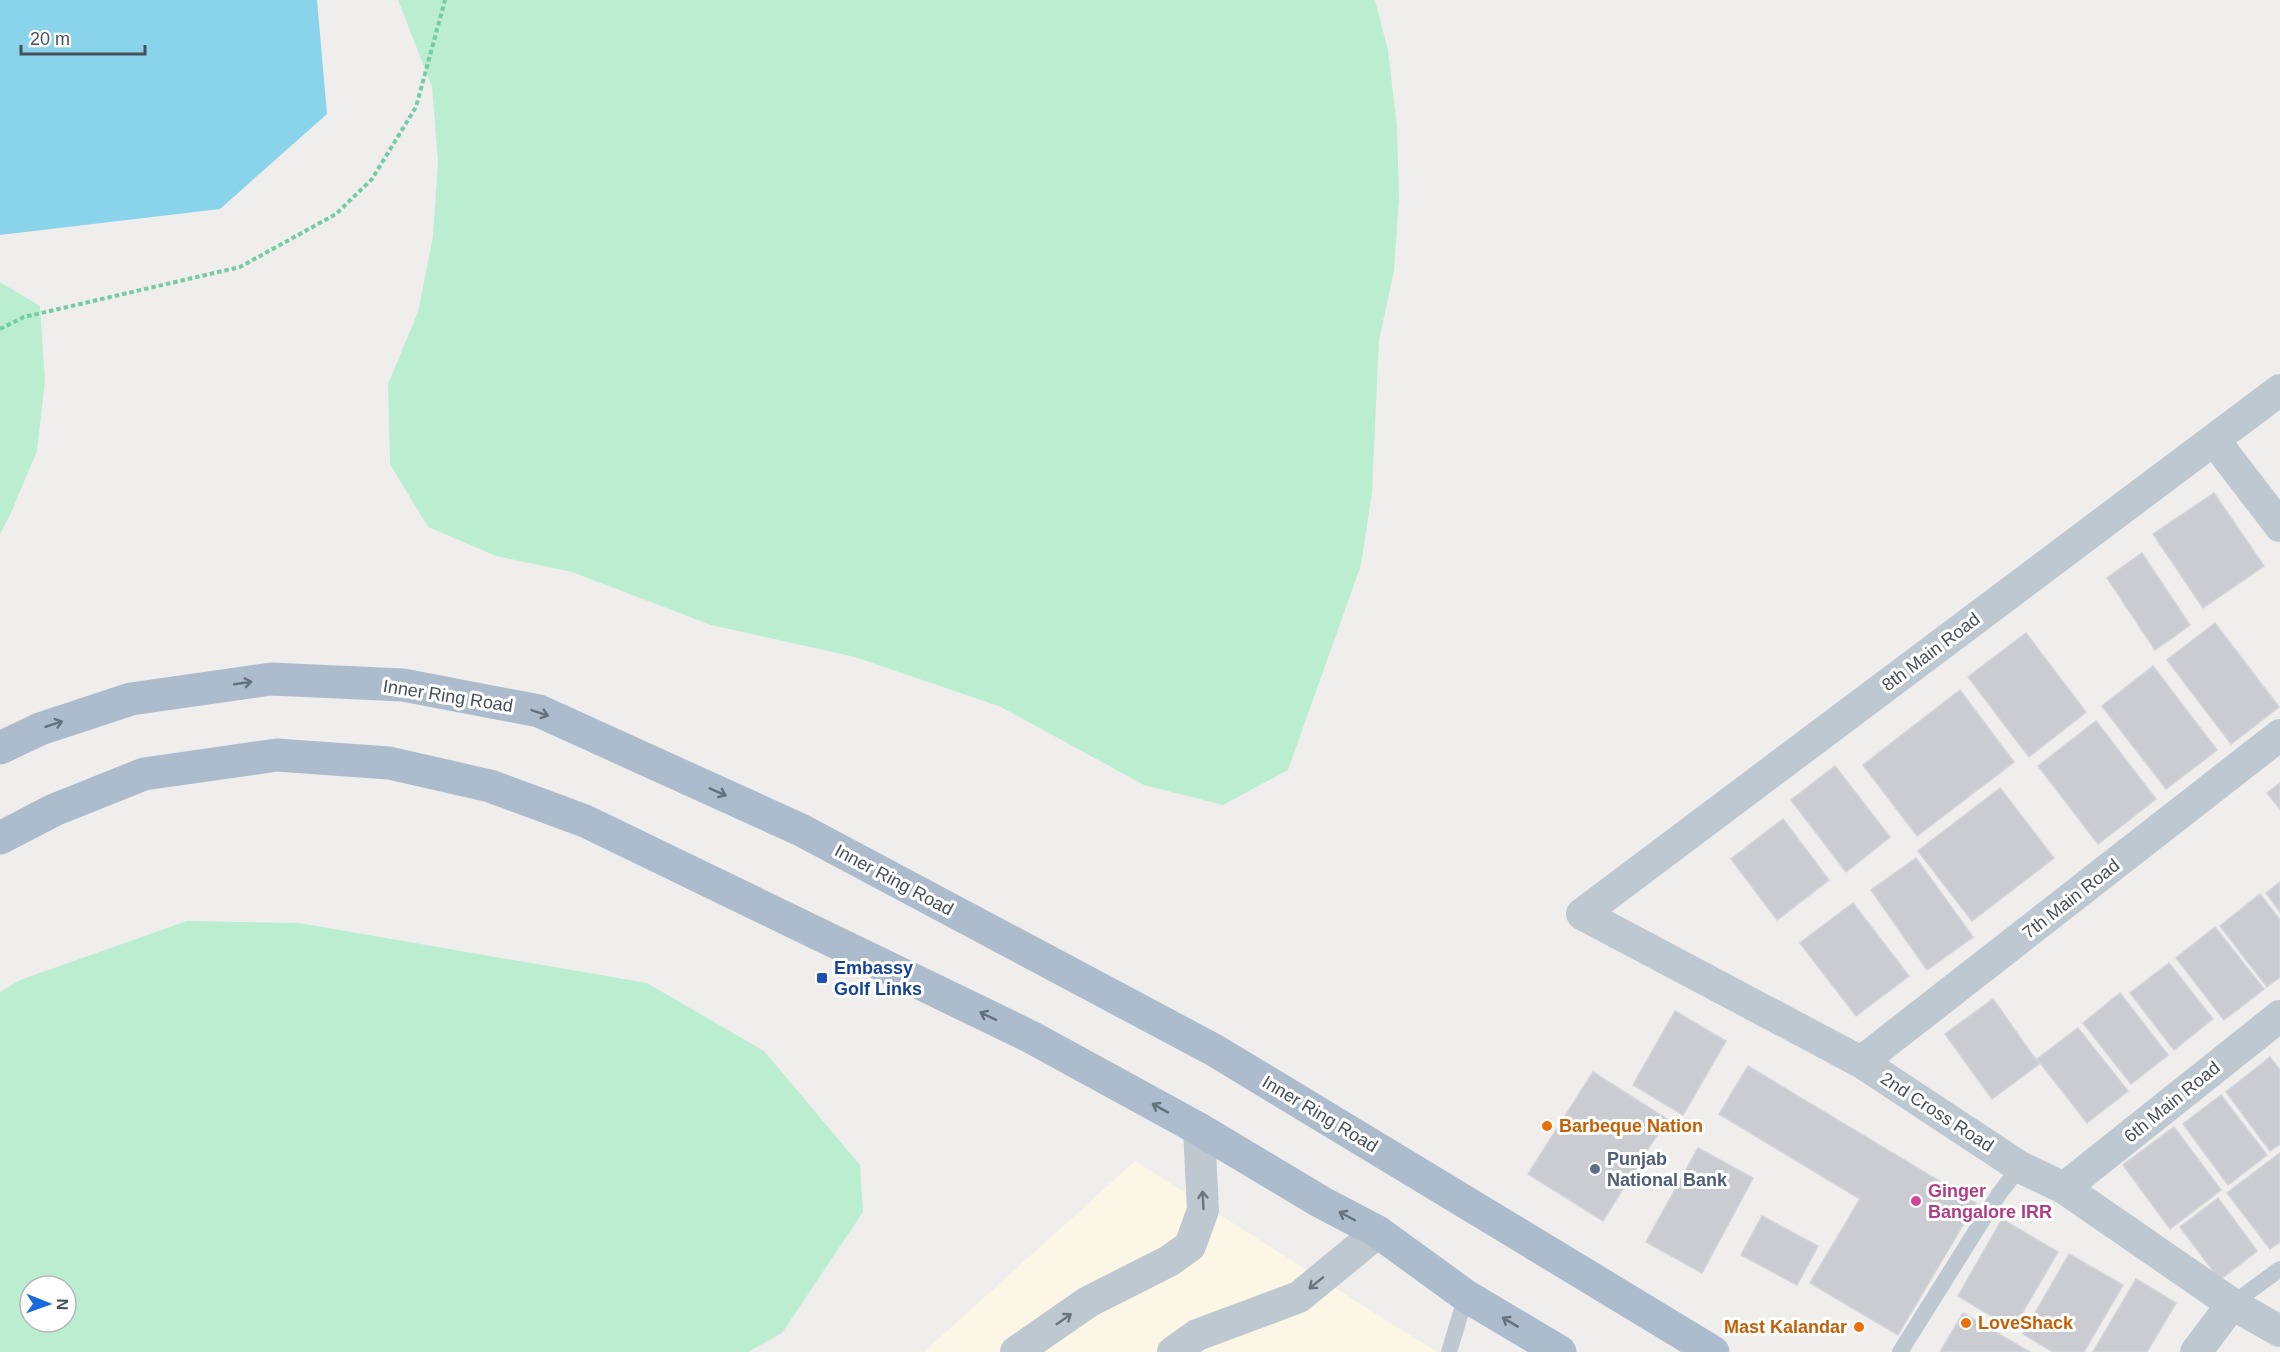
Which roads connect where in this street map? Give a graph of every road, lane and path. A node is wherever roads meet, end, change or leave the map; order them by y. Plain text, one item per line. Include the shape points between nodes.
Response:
1 (445, 0) edge
2 (0, 329) edge
3 (2280, 390) edge
4 (2214, 440) junction
5 (2280, 526) edge
6 (2280, 735) edge
7 (0, 747) edge
8 (0, 838) edge
9 (1582, 914) joint
10 (2280, 1016) edge
11 (1861, 1062) junction
12 (1199, 1129) junction
13 (2020, 1167) junction
14 (2064, 1188) junction
15 (1378, 1232) junction
16 (2280, 1269) edge
17 (1466, 1296) junction
18 (2232, 1304) junction
19 (2280, 1331) edge
20 (1016, 1352) edge
21 (1173, 1352) edge
22 (1449, 1352) edge
23 (1560, 1352) edge
24 (1713, 1352) edge
25 (1900, 1352) edge
26 (2196, 1352) edge

1 - 2 path via 417,107 372,179 336,214 240,267 24,317
3 - 4 street, 8th Main Road
4 - 5 street
4 - 9 street, 8th Main Road
6 - 11 street, 7th Main Road
7 -> 24 main road, Inner Ring Road via 40,729 131,699 271,679 403,685 539,711 801,830 1214,1050
12 -> 8 main road via 1031,1037 585,820 490,786 389,763 277,755 144,774 54,810
9 - 11 street, 2nd Cross Road
10 - 14 street, 6th Main Road
11 - 13 street, 2nd Cross Road
15 -> 12 main road
20 -> 12 street via 1088,1302 1190,1246 1203,1210
13 - 14 street, 2nd Cross Road
13 - 25 lane
14 - 18 street, 2nd Cross Road
15 - 17 main road
15 -> 21 street via 1299,1297 1197,1335
16 - 18 lane
17 - 22 lane
23 -> 17 main road
18 - 19 street, 2nd Cross Road
18 - 26 street

